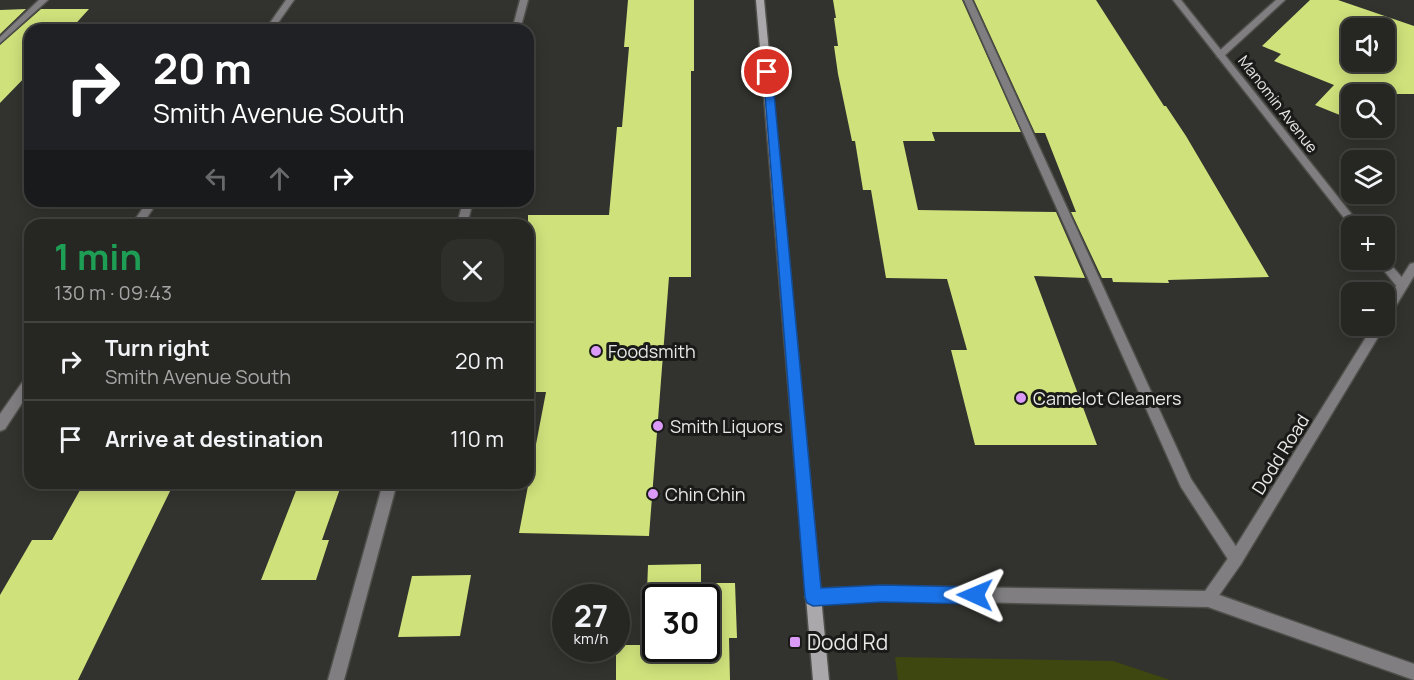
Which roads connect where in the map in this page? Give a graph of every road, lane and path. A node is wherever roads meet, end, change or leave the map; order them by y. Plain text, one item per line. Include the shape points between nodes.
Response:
1 (44, 0) edge
2 (290, 0) edge
3 (524, 0) edge
4 (760, 0) edge
5 (968, 0) edge
6 (1177, 0) edge
7 (1281, 0) edge
8 (273, 24) edge
9 (518, 24) edge
10 (0, 41) edge
11 (1220, 55) junction
12 (1348, 216) edge
13 (1414, 267) edge
14 (1390, 270) edge
15 (1402, 285) junction
16 (1395, 297) edge
17 (1373, 336) edge
18 (24, 390) edge
19 (0, 425) edge
20 (388, 489) edge
21 (1236, 559) junction
22 (813, 597) junction
23 (1208, 599) junction
24 (1414, 672) edge
25 (336, 680) edge
26 (821, 680) edge

1 - 10 street
2 - 8 street
3 - 9 street
4 - 22 main road
5 - 21 street via 1186,483
6 - 11 street, Manomin Avenue
7 - 11 street
11 - 12 street, Manomin Avenue
13 - 15 street
14 - 15 street
15 - 16 street
17 - 21 street, Dodd Road
18 - 19 street
20 - 25 street
21 - 23 street, Dodd Road
22 - 23 street via 882,593
22 - 26 main road
23 - 24 street

